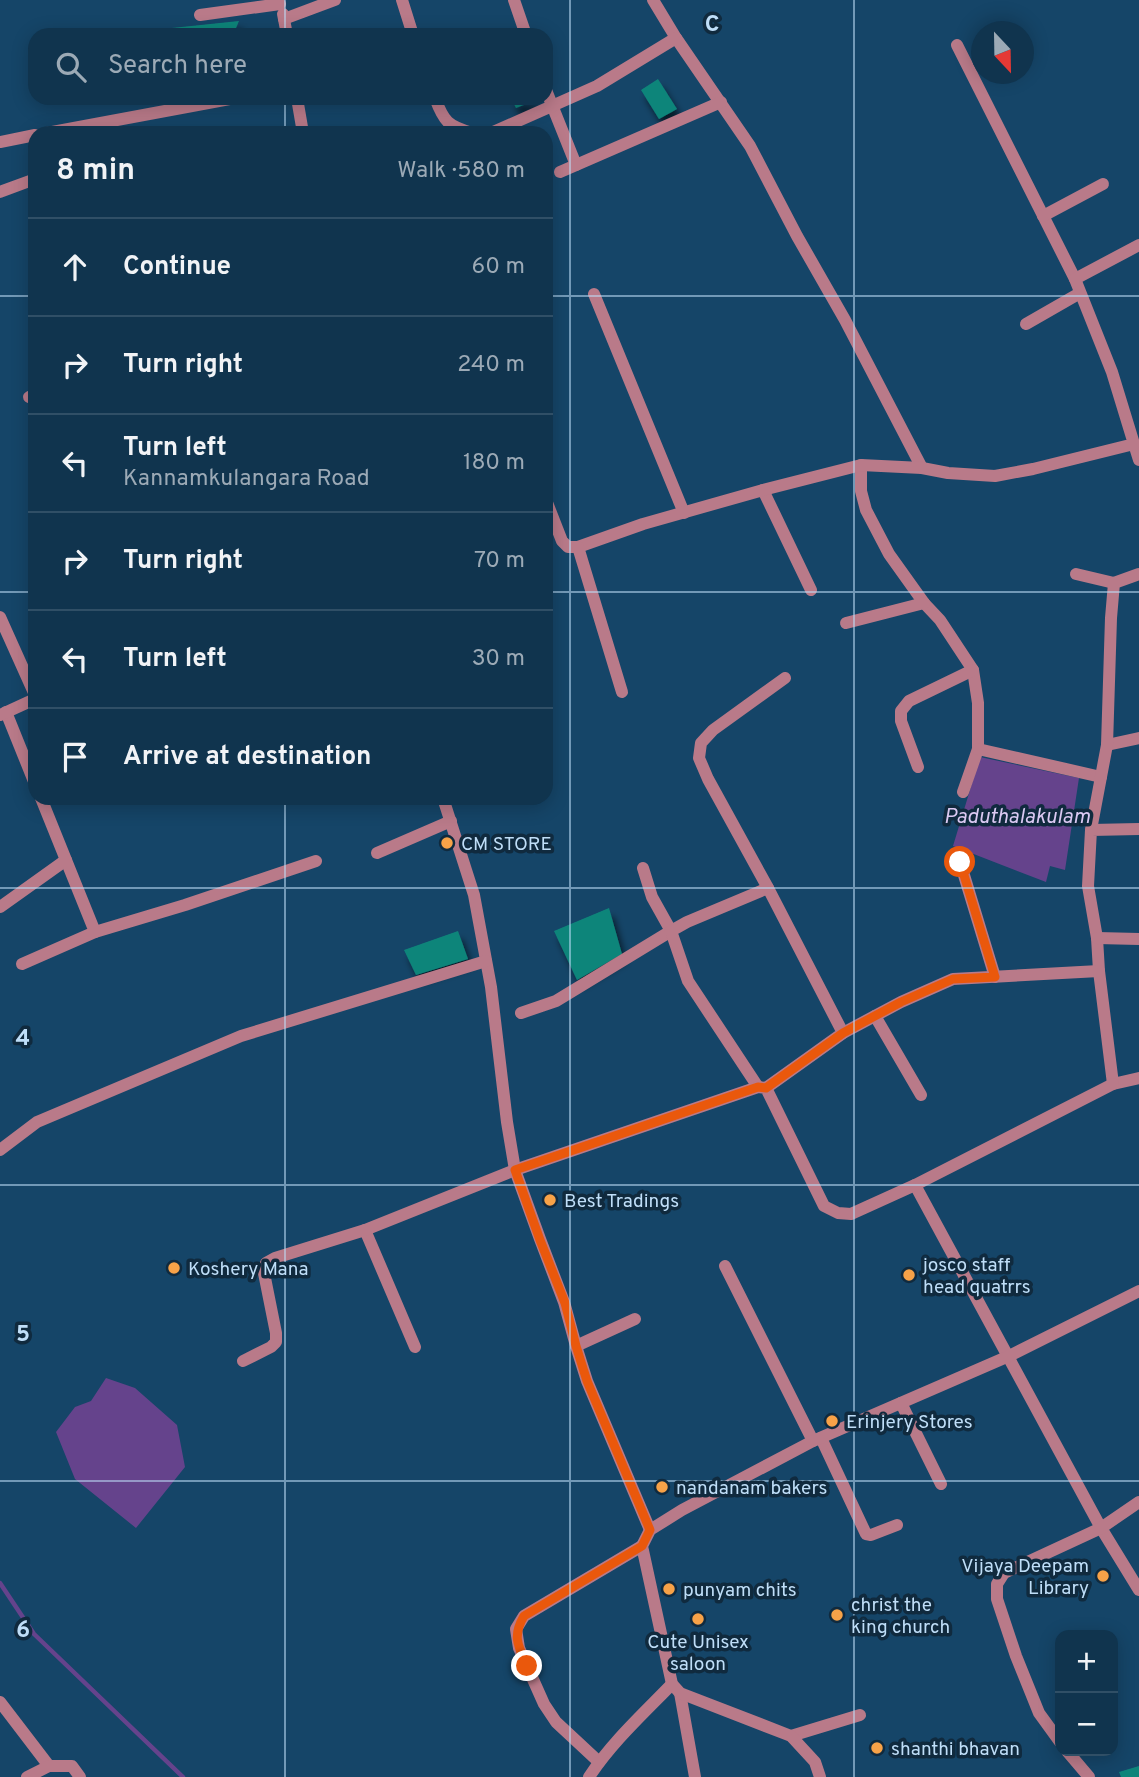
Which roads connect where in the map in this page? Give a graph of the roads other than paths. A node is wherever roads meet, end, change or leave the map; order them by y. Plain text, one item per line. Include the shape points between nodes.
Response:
1 (335, 0) edge
2 (402, 0) edge
3 (514, 0) edge
4 (653, 0) edge
5 (280, 2) edge
6 (200, 15) dead end
7 (284, 19) junction
8 (286, 28) edge
9 (412, 28) edge
10 (524, 28) edge
11 (676, 38) junction
12 (957, 45) dead end
13 (721, 102) junction
14 (197, 105) edge
15 (298, 105) edge
16 (438, 105) edge
17 (551, 106) junction
18 (85, 126) edge
19 (302, 126) edge
20 (452, 126) edge
21 (507, 126) edge
22 (28, 136) edge
23 (0, 142) edge
24 (576, 165) junction
25 (560, 172) dead end
26 (28, 182) edge
27 (1103, 184) dead end
28 (0, 192) edge
29 (1043, 216) junction
30 (1139, 245) edge
31 (1075, 279) junction
32 (1080, 293) junction
33 (594, 294) dead end
34 (1026, 324) dead end
35 (1139, 411) edge
36 (1125, 415) junction
37 (1134, 444) junction
38 (1139, 460) edge
39 (861, 465) junction
40 (922, 468) junction
41 (763, 490) junction
42 (684, 513) junction
43 (553, 518) edge
44 (578, 547) junction
45 (1076, 574) dead end
46 (1139, 574) edge
47 (1114, 583) junction
48 (811, 590) dead end
49 (923, 603) junction
50 (0, 617) edge
51 (846, 623) dead end
52 (973, 670) junction
53 (785, 678) dead end
54 (28, 681) edge
55 (622, 692) dead end
56 (28, 701) edge
57 (3, 714) edge
58 (1139, 738) edge
59 (1107, 745) junction
60 (978, 749) junction
61 (918, 767) dead end
62 (28, 769) edge
63 (1101, 777) junction
64 (963, 792) dead end
65 (44, 805) edge
66 (445, 805) edge
67 (451, 821) junction
68 (1139, 829) edge
69 (1091, 830) junction
70 (377, 853) dead end
71 (66, 859) junction
72 (316, 861) dead end
73 (960, 862) dead end
74 (643, 868) dead end
75 (768, 888) junction
76 (0, 907) edge
77 (671, 931) junction
78 (95, 932) junction
79 (1097, 938) junction
80 (1139, 939) edge
81 (486, 961) junction
82 (22, 964) dead end
83 (1099, 971) junction
84 (995, 977) junction
85 (521, 1013) dead end
86 (875, 1016) junction
87 (843, 1033) junction
88 (1139, 1078) edge
89 (1113, 1084) junction
90 (762, 1088) junction
91 (922, 1095) dead end
92 (0, 1150) edge
93 (515, 1170) junction
94 (915, 1185) junction
95 (365, 1230) junction
96 (725, 1266) dead end
97 (1139, 1292) edge
98 (635, 1319) dead end
99 (576, 1346) junction
100 (415, 1347) dead end
101 (1009, 1356) junction
102 (243, 1361) dead end
103 (901, 1403) junction
104 (817, 1439) junction
105 (942, 1484) dead end
106 (1139, 1502) edge
107 (897, 1525) dead end
108 (1101, 1528) junction
109 (650, 1530) junction
110 (642, 1546) junction
111 (1139, 1590) edge
112 (676, 1689) junction
113 (0, 1702) edge
114 (860, 1715) dead end
115 (1055, 1735) edge
116 (791, 1736) junction
117 (1071, 1756) edge
118 (599, 1762) junction
119 (49, 1766) junction
120 (27, 1777) edge
121 (80, 1777) edge
122 (589, 1777) edge
123 (695, 1777) edge
124 (820, 1777) edge
125 (1089, 1777) edge

1 - 7 street
2 - 9 street
3 - 10 street
4 - 11 street
5 - 6 street
5 - 7 street
7 - 8 street
11 - 13 street
11 - 17 street via 597,86
12 - 29 street
13 - 24 street
13 - 40 street via 750,146
14 - 18 street
15 - 19 street
16 - 20 street
17 - 21 street
17 - 24 street
22 - 23 street
24 - 25 street
26 - 28 street
27 - 29 street
29 - 31 street
30 - 31 street
31 - 32 street
32 - 34 street
32 - 36 street
33 - 42 street
35 - 36 street
36 - 37 street
37 - 38 street
37 - 40 street via 996,476
39 - 40 street
39 - 41 street
39 - 49 street via 866,510
41 - 42 street
41 - 48 street
42 - 44 street
43 - 44 street via 562,541 568,547
44 - 55 street
45 - 47 street
46 - 47 street
47 - 59 street
49 - 51 street
49 - 52 street
50 - 54 street
52 - 60 street
52 - 61 street via 909,701 901,711
53 - 75 street via 713,730 701,743 699,758
56 - 57 street
57 - 62 street
58 - 59 street
59 - 63 street
60 - 63 street
60 - 64 street
63 - 69 street
65 - 71 street
66 - 67 street
67 - 70 street
67 - 81 street via 474,895
68 - 69 street
69 - 79 street via 1088,886
71 - 76 street
71 - 78 street
72 - 78 street
73 - 84 street
74 - 77 street via 652,897
75 - 77 street
75 - 87 street
77 - 85 street via 556,1001
77 - 90 street via 688,981
78 - 82 street
79 - 80 street
79 - 83 street
81 - 92 street via 241,1036 37,1122
81 - 93 street
83 - 84 street
83 - 89 street
84 - 86 street via 953,979
86 - 87 street
86 - 91 street
87 - 90 street
88 - 89 street
89 - 94 street
90 - 93 street
90 - 94 street via 824,1206 851,1214
93 - 95 street
93 - 99 street via 565,1303
94 - 101 street
95 - 100 street
95 - 102 street via 266,1264 276,1342
96 - 104 street
97 - 101 street
98 - 99 street
99 - 109 street
101 - 103 street
101 - 108 street
103 - 104 street
103 - 105 street
104 - 107 street via 866,1534
104 - 109 street
106 - 108 street
108 - 111 street
108 - 115 street via 1004,1573 996,1584 997,1599 1029,1690
109 - 110 street
110 - 112 street
110 - 118 street via 524,1616 516,1629 519,1648 544,1704 556,1722
112 - 116 street
112 - 118 street
112 - 123 street
113 - 119 street
114 - 116 street
116 - 124 street via 815,1762
117 - 125 street
118 - 122 street
119 - 120 street
119 - 121 street via 72,1766

